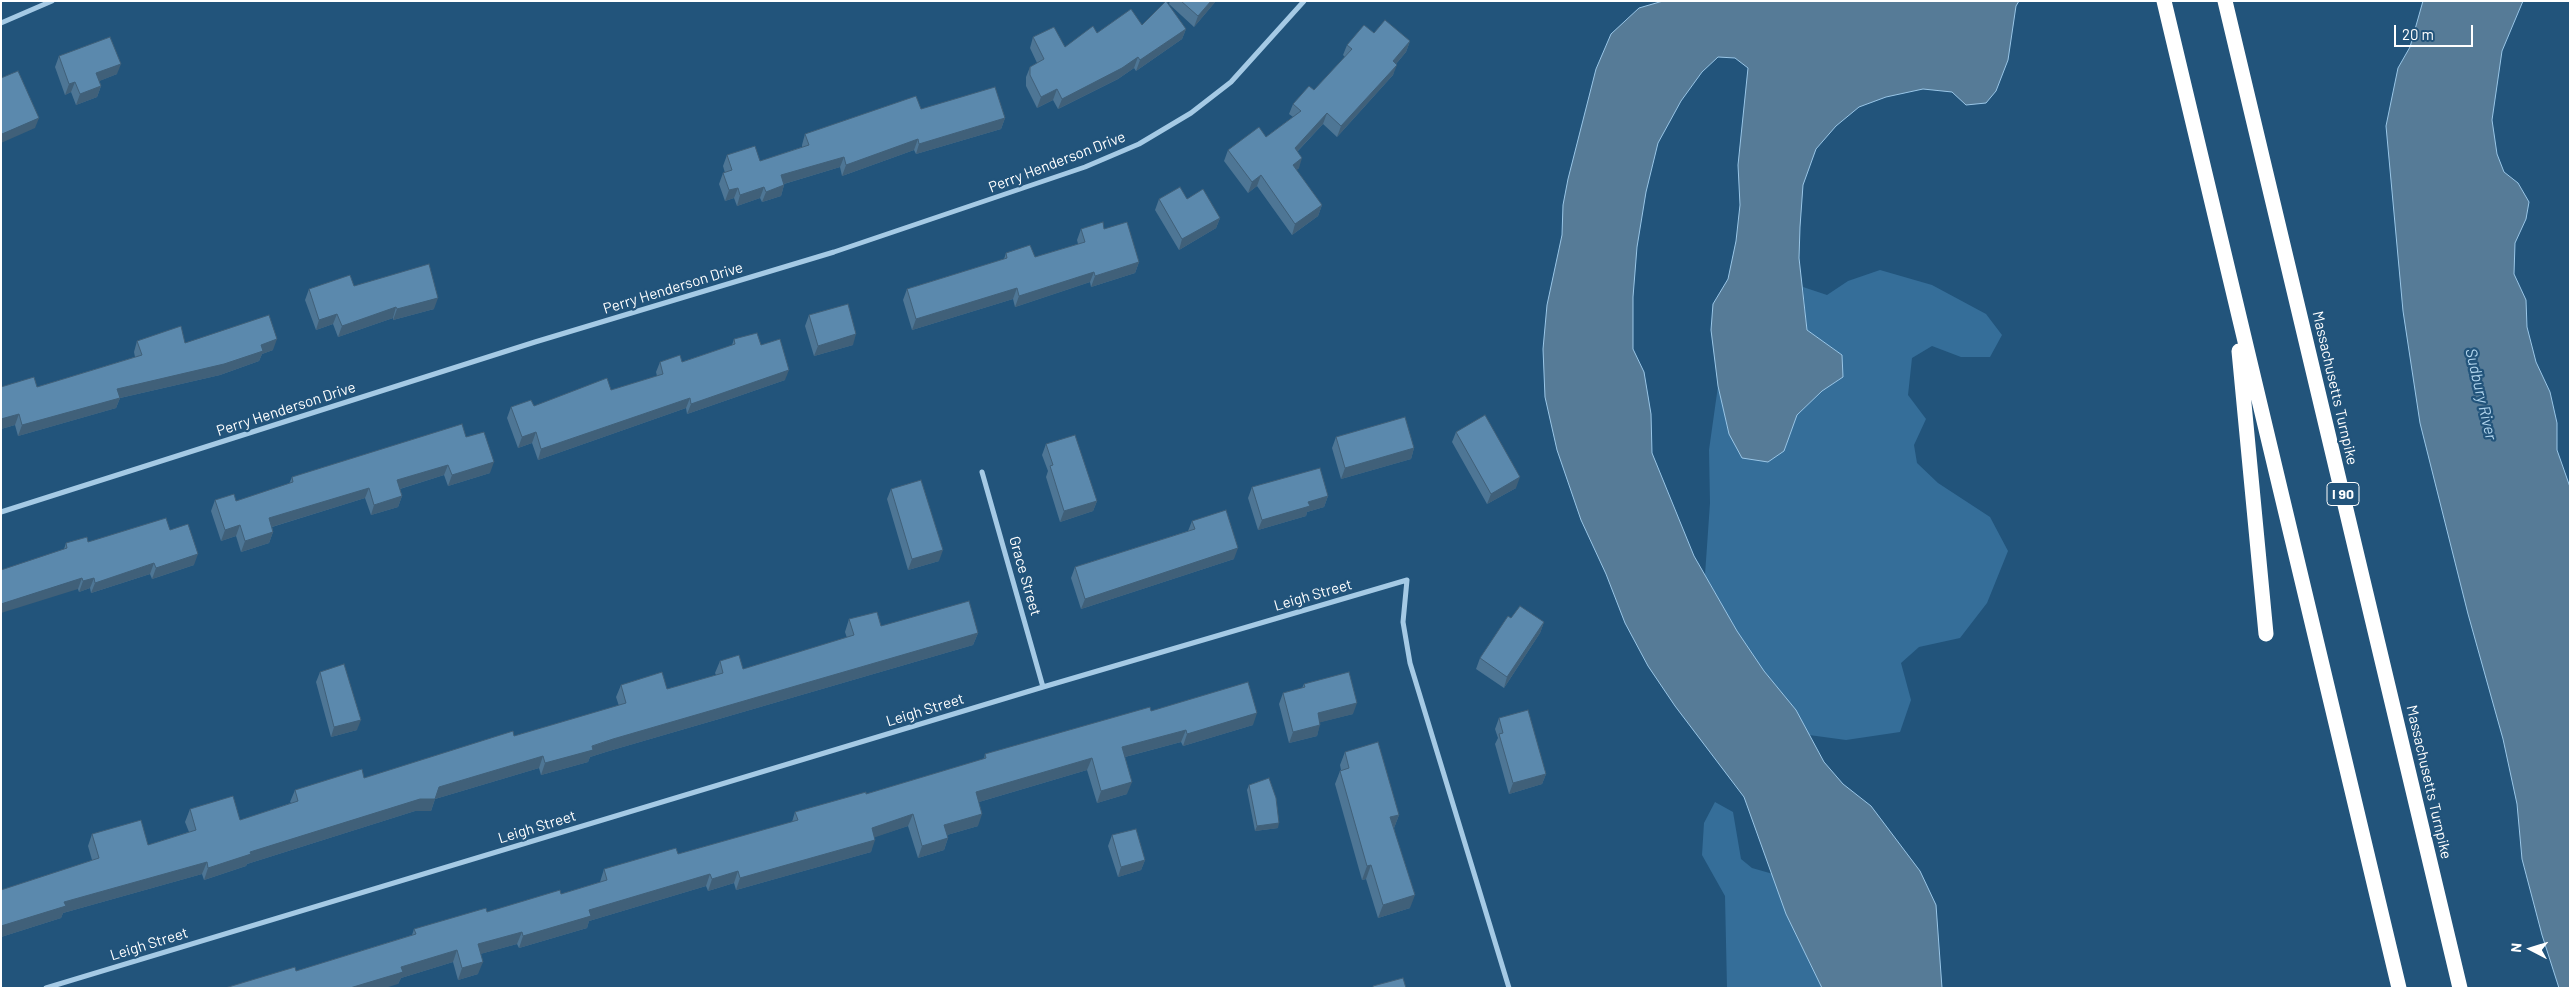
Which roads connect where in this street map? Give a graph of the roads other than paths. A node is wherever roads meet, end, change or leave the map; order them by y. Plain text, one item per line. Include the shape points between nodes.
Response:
1 (52, 1) edge
2 (1304, 1) edge
3 (2164, 1) edge
4 (2225, 1) edge
5 (1, 22) edge
6 (2234, 294) junction
7 (982, 472) dead end
8 (1, 512) edge
9 (2266, 634) dead end
10 (1043, 687) junction
11 (46, 988) edge
12 (1509, 988) edge
13 (2399, 988) edge
14 (2460, 988) edge

1 - 5 street
2 - 8 street, Perry Henderson Drive via 1231,82 1191,113 1139,144 1085,167 834,252 535,342
3 - 6 highway
4 - 14 highway, Massachusetts Turnpike / I 90
6 - 9 highway
6 - 13 highway
7 - 10 street, Grace Street
10 - 11 street, Leigh Street
10 - 12 street, Leigh Street via 1406,580 1403,622 1410,663

